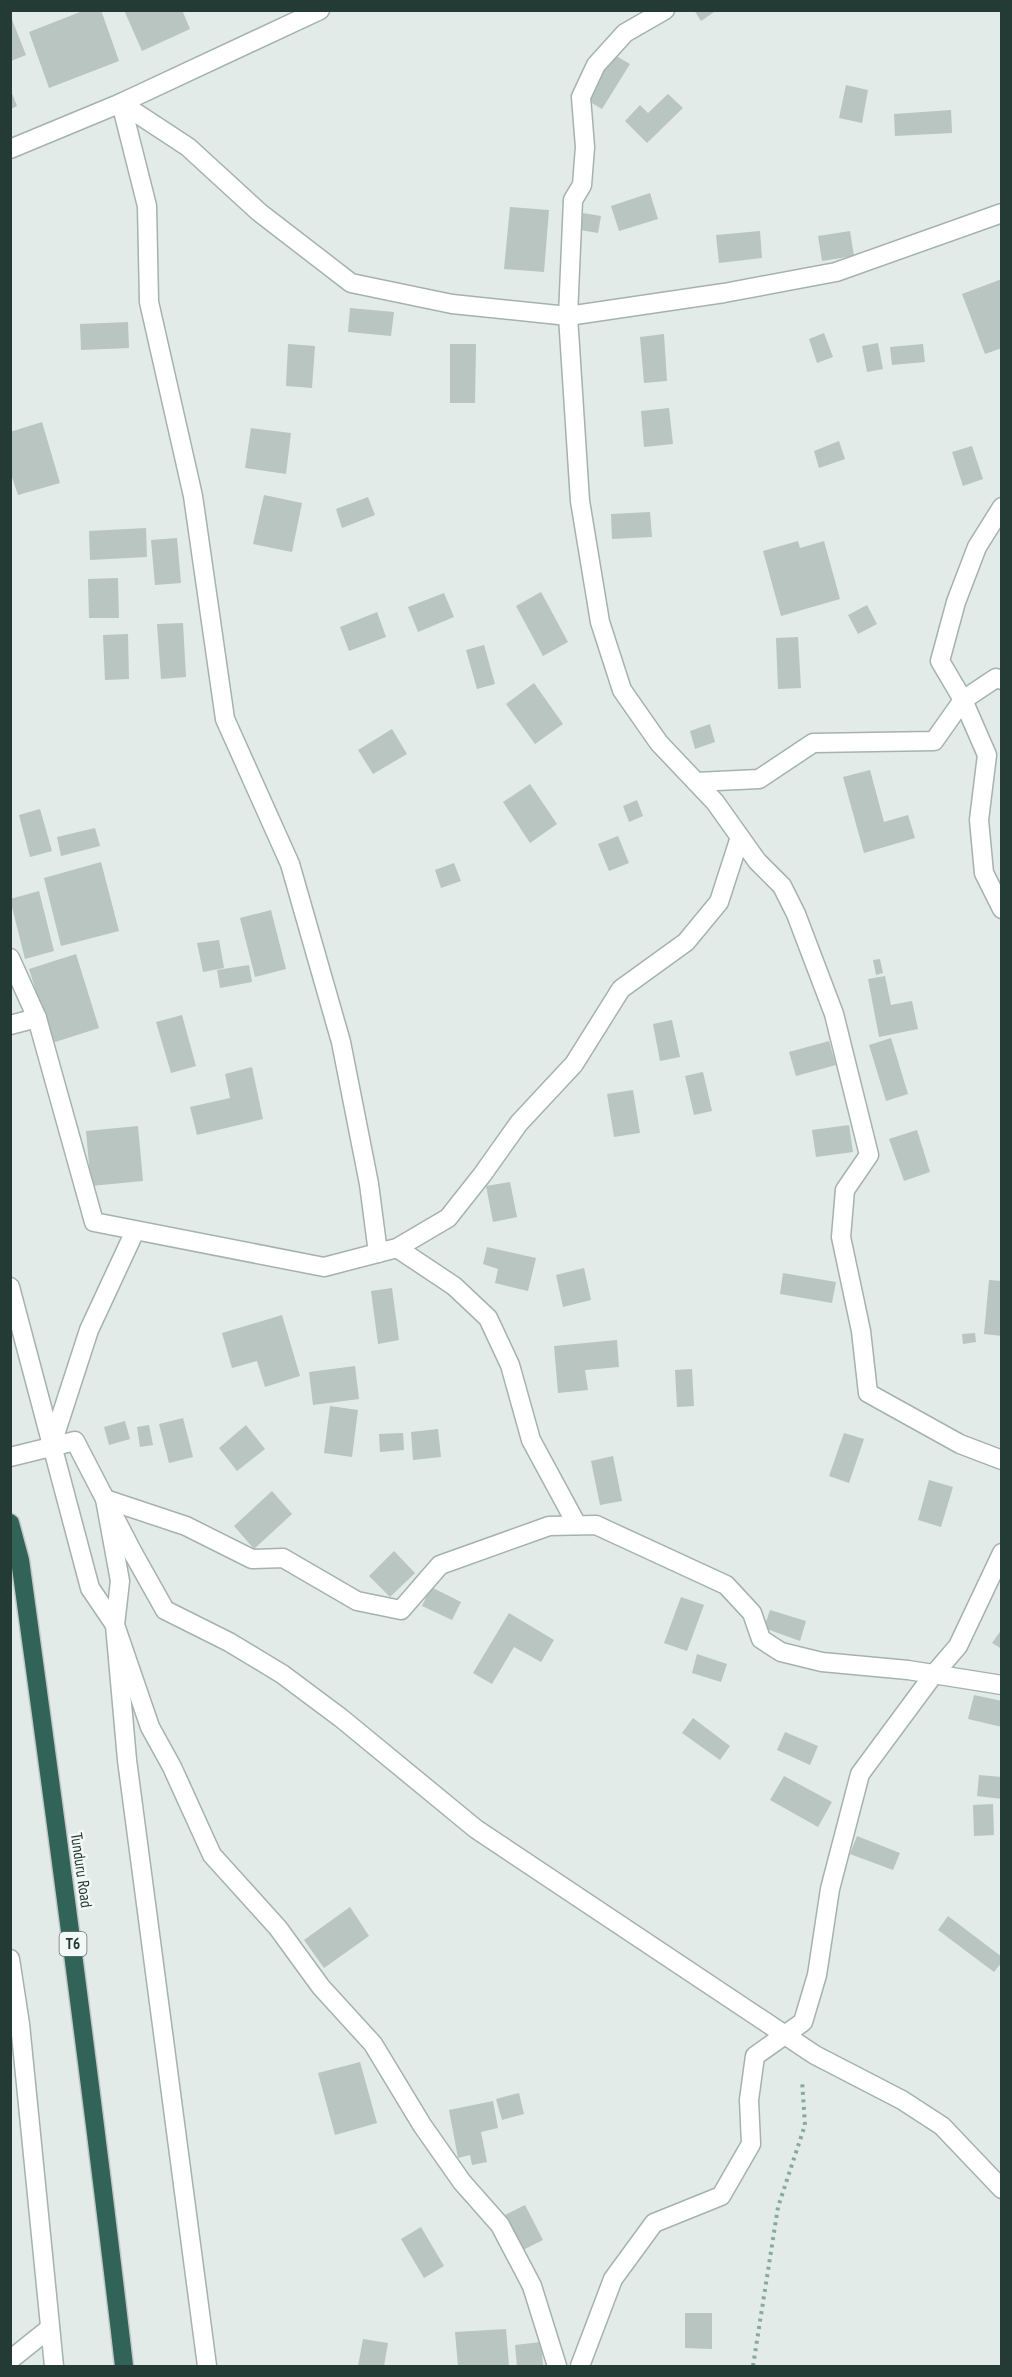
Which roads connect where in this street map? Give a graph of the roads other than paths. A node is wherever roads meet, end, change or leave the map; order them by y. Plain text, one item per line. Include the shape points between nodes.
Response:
1 (320, 10) edge
2 (665, 10) edge
3 (121, 103) junction
4 (10, 149) edge
5 (1002, 213) edge
6 (568, 316) junction
7 (1002, 507) edge
8 (1002, 680) edge
9 (963, 700) junction
10 (696, 782) junction
11 (740, 837) junction
12 (1002, 909) edge
13 (10, 958) edge
14 (37, 1018) junction
15 (10, 1025) edge
16 (135, 1231) junction
17 (397, 1248) junction
18 (378, 1253) junction
19 (10, 1287) edge
20 (51, 1447) junction
21 (10, 1457) edge
22 (1002, 1460) edge
23 (105, 1499) junction
24 (10, 1523) edge
25 (577, 1525) junction
26 (1001, 1554) edge
27 (15, 1560) edge
28 (115, 1625) junction
29 (934, 1674) junction
30 (1002, 1685) edge
31 (10, 1959) edge
32 (786, 2035) junction
33 (1002, 2189) edge
34 (50, 2328) junction
35 (10, 2360) edge
36 (54, 2367) edge
37 (124, 2367) edge
38 (207, 2367) edge
39 (557, 2367) edge
40 (580, 2367) edge

1 - 3 street
2 - 6 street via 625,33 596,65 581,97 585,147 582,185 573,200
3 - 4 street
3 - 6 street via 188,147 259,212 351,283 452,304
3 - 18 street via 147,206 149,302 193,496 225,719 291,864 341,1042 369,1184
5 - 6 street via 836,272
6 - 10 street via 580,501 600,622 622,690 659,743
7 - 9 street via 977,547 940,661
8 - 9 street via 996,678
9 - 10 street via 934,741 813,743 759,779
9 - 12 street via 987,755 979,820 984,873
10 - 11 street
11 - 17 street via 719,902 686,942 621,989 573,1064 519,1123 448,1218
11 - 22 street via 782,886 796,914 834,1014 869,1155 845,1190 841,1237 861,1331 868,1393 960,1444
13 - 14 street
14 - 15 street
14 - 16 street via 94,1222
16 - 18 street via 324,1267
16 - 20 street via 89,1330
17 - 18 street
17 - 25 street via 453,1286 488,1318 510,1365 531,1440
19 - 20 street
20 - 21 street
20 - 23 street via 75,1441
20 - 28 street via 90,1588
23 - 25 street via 186,1526 252,1559 284,1558 357,1601 401,1610 441,1566 549,1526
23 - 28 street via 120,1581
23 - 32 street via 165,1610 282,1674 476,1829
24 - 27 highway, Tunduru Road / T6
25 - 29 street via 596,1525 726,1585 752,1613 761,1640 781,1653 822,1662
26 - 29 street via 958,1646
27 - 37 highway, Tunduru Road / T6 via 93,2096
28 - 38 street via 127,1760
28 - 39 street via 150,1727 212,1855 373,2044 442,2154 500,2224 532,2286
29 - 30 street
29 - 32 street via 860,1774 830,1889 817,1975 803,2022
31 - 34 street
32 - 33 street via 942,2126
32 - 40 street via 755,2056 749,2100 751,2144 721,2196 654,2223 613,2279
34 - 35 street
34 - 36 street

